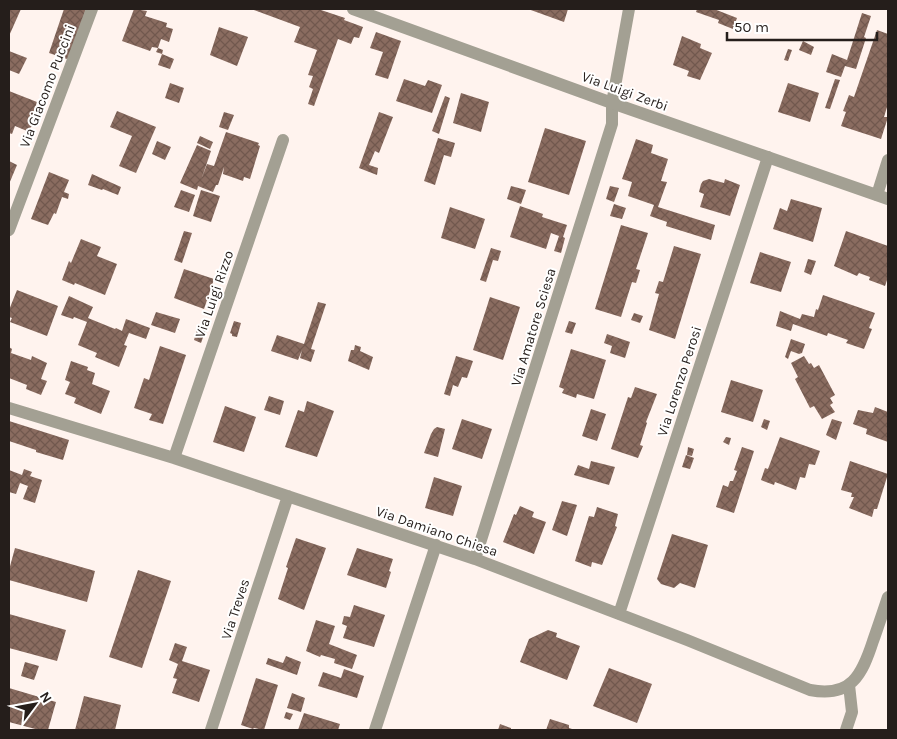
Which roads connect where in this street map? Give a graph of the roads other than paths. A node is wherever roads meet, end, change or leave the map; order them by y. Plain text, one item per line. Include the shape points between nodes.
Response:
1 (92, 9) edge
2 (353, 9) edge
3 (629, 9) edge
4 (612, 103) junction
5 (283, 140) dead end
6 (768, 156) junction
7 (888, 160) edge
8 (882, 197) edge
9 (9, 230) edge
10 (9, 408) edge
11 (174, 458) junction
12 (288, 496) junction
13 (436, 545) junction
14 (475, 559) junction
15 (888, 597) edge
16 (619, 614) junction
17 (849, 685) junction
18 (211, 730) edge
19 (375, 730) edge
20 (846, 730) edge

1 - 9 street, Via Giacomo Puccini
2 - 4 street, Via Luigi Zerbi
3 - 4 street, Via Amatore Sciesa
4 - 6 street, Via Luigi Zerbi
4 - 14 street, Via Amatore Sciesa via 612,124
5 - 11 street, Via Luigi Rizzo
6 - 8 street, Via Luigi Zerbi
6 - 16 street, Via Lorenzo Perosi
7 - 8 street
10 - 11 street, Via Damiano Chiesa
11 - 12 street, Via Damiano Chiesa
12 - 13 street, Via Damiano Chiesa
12 - 18 street, Via Treves
13 - 14 street, Via Damiano Chiesa
13 - 19 street
14 - 16 street, Via Damiano Chiesa
15 - 17 street via 866,664
16 - 17 street, Via Damiano Chiesa via 810,690 837,691
17 - 20 street via 852,712

